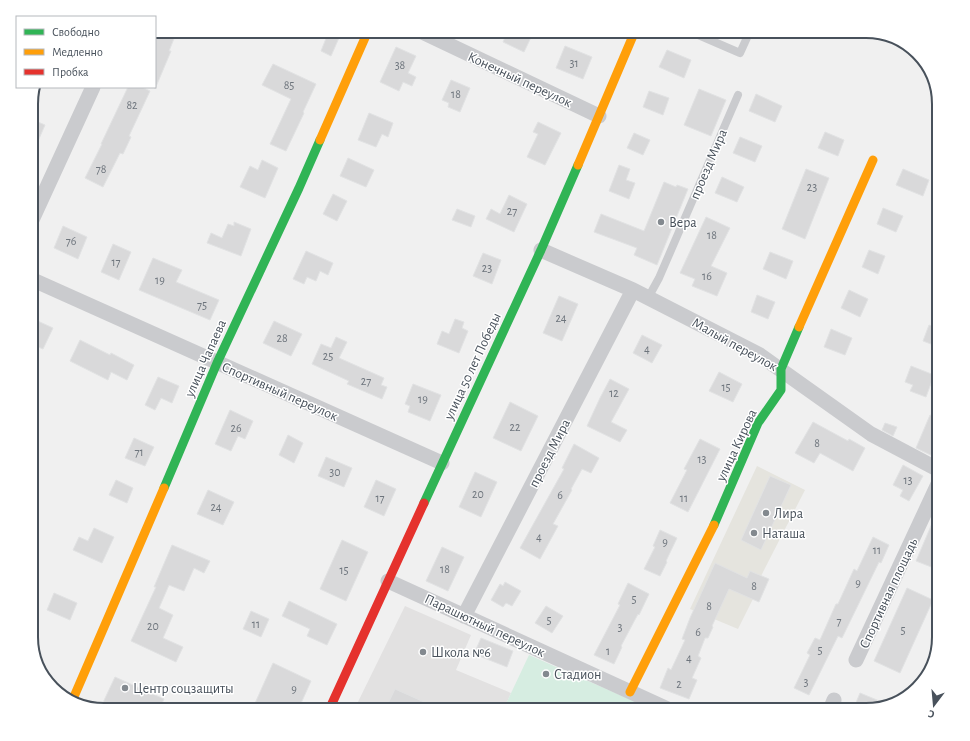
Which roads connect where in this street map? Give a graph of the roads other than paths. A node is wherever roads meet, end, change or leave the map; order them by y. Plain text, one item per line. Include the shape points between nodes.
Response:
1 (365, 38) edge
2 (435, 38) edge
3 (632, 38) edge
4 (705, 38) edge
5 (747, 38) edge
6 (93, 88) edge
7 (738, 95) dead end
8 (599, 116) junction
9 (873, 160) dead end
10 (38, 207) edge
11 (541, 250) junction
12 (38, 282) edge
13 (633, 290) junction
14 (648, 298) junction
15 (218, 363) junction
16 (781, 369) junction
17 (442, 463) junction
18 (932, 466) edge
19 (932, 497) edge
20 (388, 581) junction
21 (464, 616) junction
22 (856, 660) dead end
23 (630, 692) junction
24 (74, 696) edge
25 (332, 703) edge
26 (654, 703) edge

1 - 15 street, улица Чапаева
2 - 8 street, Конечный переулок
3 - 8 street, улица 50 лет Победы
4 - 5 lane via 740,53
6 - 10 street
7 - 14 lane, проезд Мира
8 - 11 street, улица 50 лет Победы
9 - 16 street, улица Кирова
11 - 13 street, Малый переулок
11 - 17 street, улица 50 лет Победы
12 - 15 street, Спортивный переулок
13 - 14 street, Малый переулок
13 - 21 street, проезд Мира
14 - 16 street, Малый переулок via 760,355
15 - 17 street, Спортивный переулок
15 - 24 street, улица Чапаева
16 - 18 street, Малый переулок via 872,434
16 - 23 street, улица Кирова via 781,390 758,423 719,515
17 - 20 street, улица 50 лет Победы
19 - 22 street, Спортивная площадь
20 - 21 street, Парашютный переулок
20 - 25 street, улица 50 лет Победы
21 - 23 street, Парашютный переулок
23 - 26 street, Парашютный переулок

